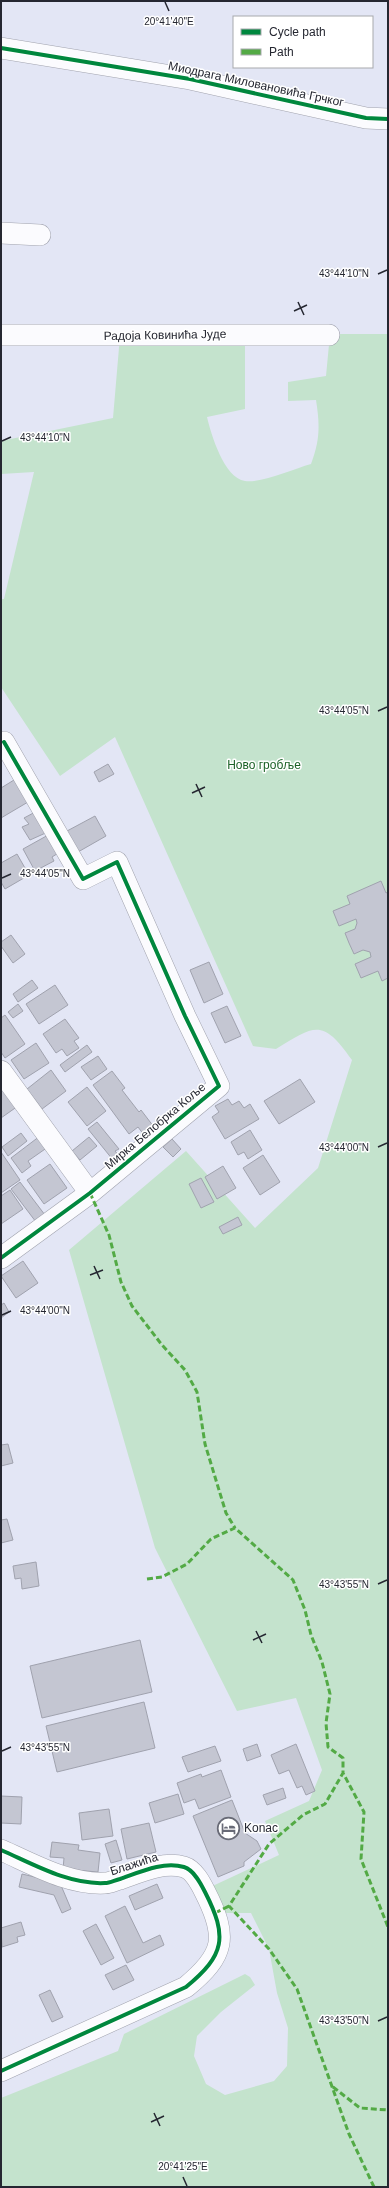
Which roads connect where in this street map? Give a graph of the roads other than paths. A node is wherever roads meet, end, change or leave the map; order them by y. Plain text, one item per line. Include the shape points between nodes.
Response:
1 (1, 48) edge
2 (388, 119) edge
3 (1, 232) edge
4 (40, 235) dead end
5 (1, 335) edge
6 (329, 335) dead end
7 (4, 742) dead end
8 (1, 1071) edge
9 (90, 1193) junction
10 (4, 1248) edge
11 (1, 1850) edge
12 (1, 2071) edge

1 - 2 street, Миодрага Миловановића Грчког via 190,79 366,118
3 - 4 street
5 - 6 street, Радоја Ковинића Јуде
7 - 9 street, Мирка Белобрка Коље via 83,879 117,862 219,1086
8 - 9 street
9 - 10 street, Мирка Белобрка Коље
11 - 12 street, Блажића via 55,1874 80,1881 106,1883 167,1864 186,1868 196,1877 204,1890 220,1930 215,1957 206,1970 186,1986

